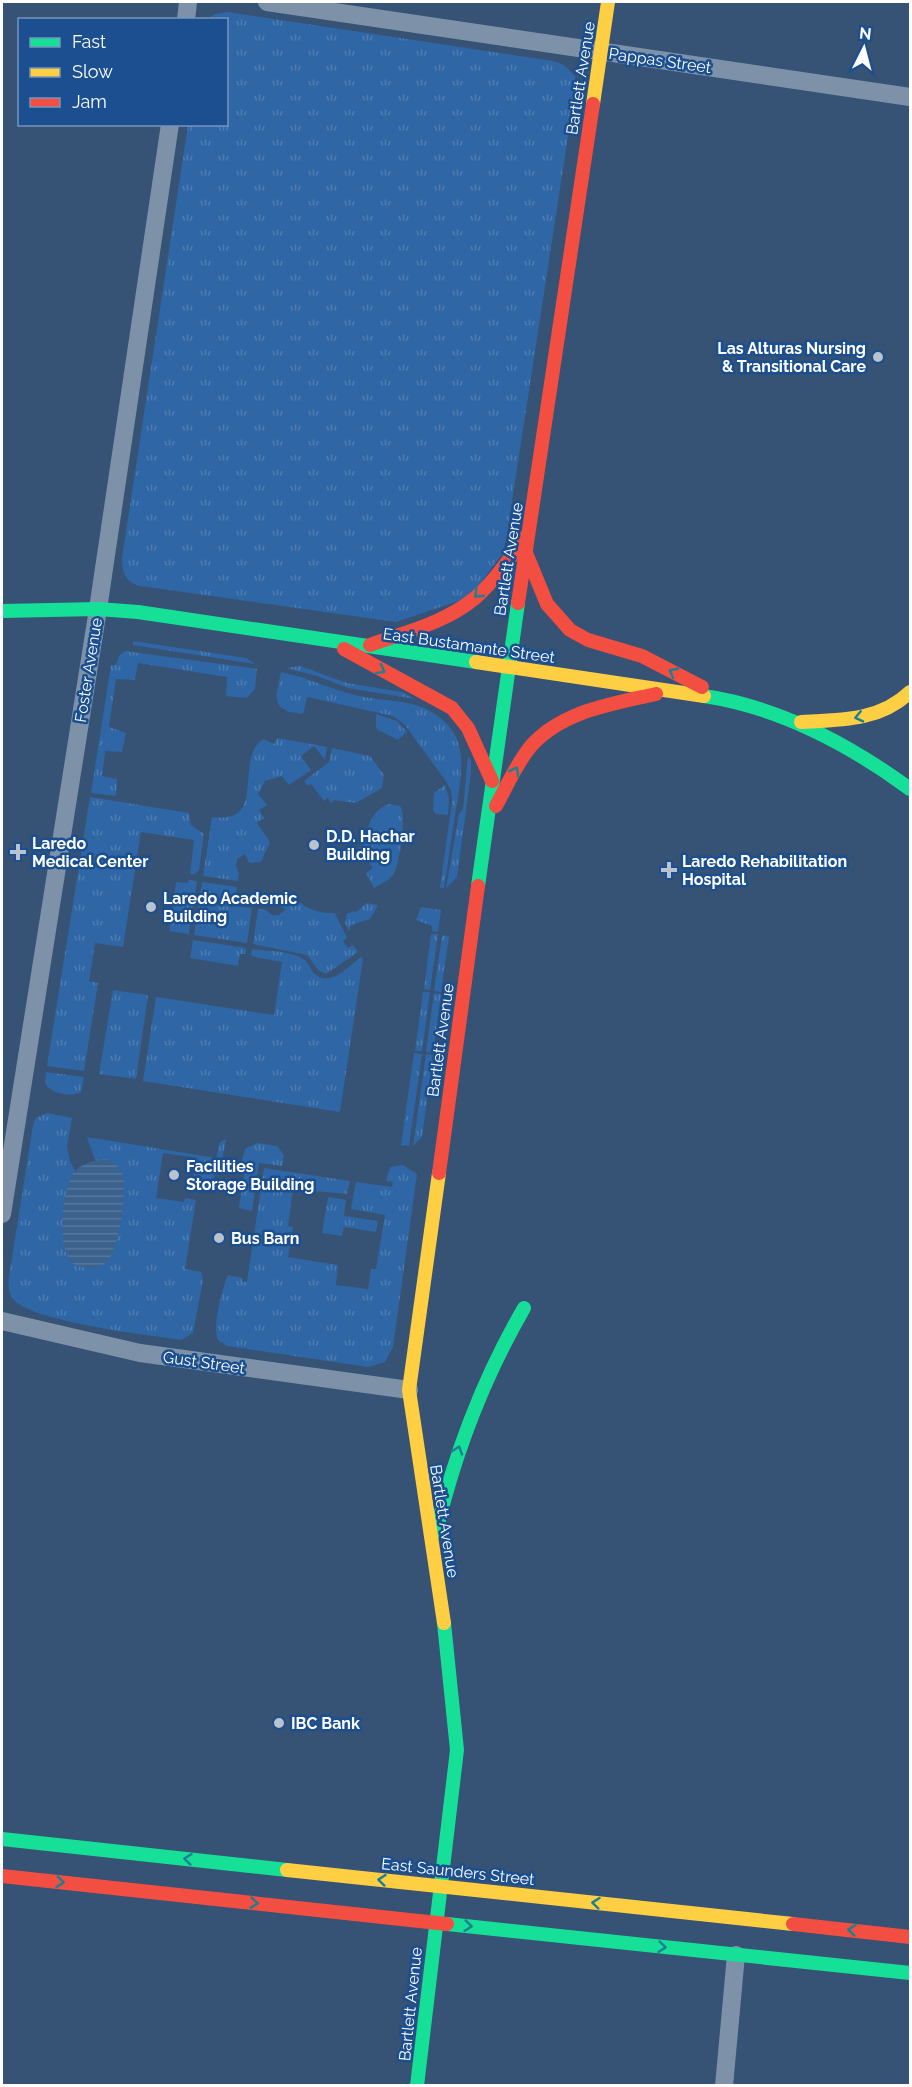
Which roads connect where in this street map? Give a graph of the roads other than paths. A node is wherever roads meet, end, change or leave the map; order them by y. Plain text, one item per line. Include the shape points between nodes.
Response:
1 (188, 2) edge
2 (267, 2) edge
3 (608, 2) edge
4 (186, 18) edge
5 (600, 52) junction
6 (910, 97) edge
7 (170, 126) edge
8 (529, 533) junction
9 (526, 552) junction
10 (98, 609) junction
11 (2, 611) edge
12 (330, 641) junction
13 (367, 646) junction
14 (508, 668) junction
15 (672, 690) junction
16 (910, 692) edge
17 (724, 699) junction
18 (797, 723) junction
19 (492, 782) junction
20 (910, 789) edge
21 (487, 823) junction
22 (2, 1214) edge
23 (524, 1308) dead end
24 (2, 1321) edge
25 (409, 1390) junction
26 (432, 1547) junction
27 (2, 1839) edge
28 (2, 1876) edge
29 (440, 1886) junction
30 (436, 1922) junction
31 (910, 1937) edge
32 (736, 1955) junction
33 (910, 1973) edge
34 (417, 2085) edge
35 (724, 2085) edge

1 - 4 street
2 - 5 street, Pappas Street
3 - 5 main road, Bartlett Avenue
5 - 6 street, Pappas Street
5 - 8 main road, Bartlett Avenue
7 - 10 street, Foster Avenue
8 - 9 main road, Bartlett Avenue
8 -> 13 main road via 468,604
9 - 14 main road, Bartlett Avenue
17 -> 9 main road via 642,656 594,643 570,630 547,604
10 - 11 main road, East Bustamante Street
10 - 12 main road, East Bustamante Street
10 - 22 street, Foster Avenue
12 - 13 main road, East Bustamante Street
12 -> 19 main road via 452,708 468,728
13 - 14 main road, East Bustamante Street
14 - 15 main road, East Bustamante Street
14 - 19 main road, Bartlett Avenue
15 - 17 main road, East Bustamante Street
21 -> 15 main road via 525,754 551,728 585,711
16 -> 18 main road via 904,700 882,711 854,719
17 - 18 main road, East Bustamante Street
18 - 20 main road, East Bustamante Street via 879,764
19 - 21 main road, Bartlett Avenue
21 - 25 main road, Bartlett Avenue
26 -> 23 main road via 447,1482 478,1394
24 - 25 street, Gust Street via 140,1353
25 - 26 main road, Bartlett Avenue
26 - 29 main road, Bartlett Avenue via 449,1656 456,1750
29 -> 27 main road, East Saunders Street
28 -> 30 main road
29 - 30 main road, Bartlett Avenue
31 -> 29 main road, East Saunders Street
30 -> 32 main road
30 - 34 main road, Bartlett Avenue
32 - 33 main road
32 - 35 street

